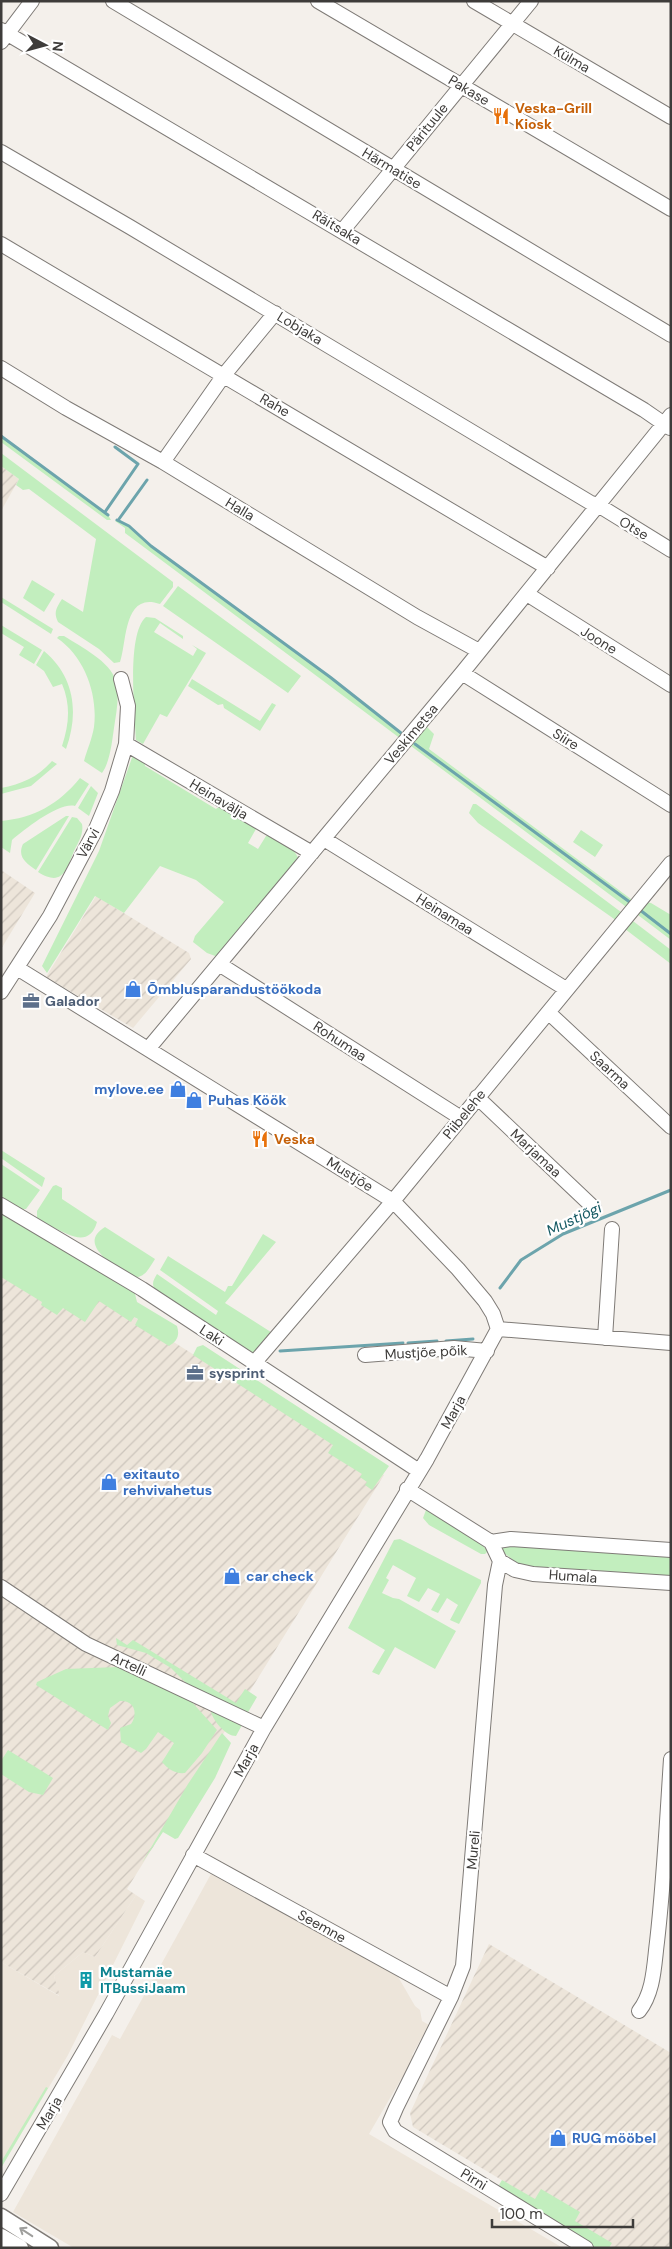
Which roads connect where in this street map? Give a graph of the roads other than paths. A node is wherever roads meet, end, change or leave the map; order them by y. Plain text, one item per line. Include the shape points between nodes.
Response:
1 (32, 1) edge
2 (113, 1) edge
3 (318, 1) edge
4 (474, 1) edge
5 (532, 1) edge
6 (513, 25) junction
7 (3, 35) edge
8 (461, 86) junction
9 (671, 117) edge
10 (1, 152) edge
11 (394, 168) junction
12 (671, 209) edge
13 (343, 230) junction
14 (1, 244) edge
15 (275, 313) junction
16 (671, 335) edge
17 (1, 368) edge
18 (224, 375) junction
19 (668, 422) edge
20 (162, 462) junction
21 (598, 505) junction
22 (671, 550) edge
23 (548, 568) junction
24 (527, 594) junction
25 (479, 651) junction
26 (462, 673) junction
27 (121, 679) dead end
28 (671, 685) edge
29 (126, 744) junction
30 (671, 805) edge
31 (324, 839) junction
32 (312, 853) junction
33 (671, 863) edge
34 (219, 964) junction
35 (16, 968) junction
36 (566, 989) junction
37 (1, 992) edge
38 (549, 1013) junction
39 (148, 1049) junction
40 (477, 1097) junction
41 (460, 1118) junction
42 (671, 1127) edge
43 (393, 1202) junction
44 (1, 1204) edge
45 (594, 1208) dead end
46 (612, 1229) dead end
47 (498, 1330) junction
48 (605, 1338) junction
49 (671, 1343) edge
50 (487, 1351) junction
51 (365, 1355) dead end
52 (255, 1362) junction
53 (419, 1471) junction
54 (407, 1489) junction
55 (491, 1542) junction
56 (671, 1550) edge
57 (500, 1562) junction
58 (671, 1583) edge
59 (1, 1586) edge
60 (264, 1728) junction
61 (671, 1759) edge
62 (193, 1854) junction
63 (451, 1997) junction
64 (639, 2011) dead end
65 (390, 2122) joint
66 (1, 2194) edge
67 (1, 2217) edge
68 (1, 2236) edge
69 (20, 2248) edge
70 (50, 2248) edge
71 (586, 2248) edge

1 - 7 street
2 - 11 street, Härmatise
3 - 8 street, Pakase
4 - 6 street, Külma
5 - 6 street, Pärituule
6 - 8 street, Pärituule
6 - 9 street, Külma
7 - 13 street, Räitsaka
8 - 11 street, Pärituule
8 - 12 street, Pakase
10 - 15 street, Lobjaka
11 - 13 street, Pärituule
11 - 16 street, Härmatise
13 - 19 street, Räitsaka
14 - 18 street, Rahe
15 - 18 street
15 - 21 street, Lobjaka
17 - 20 street, Halla
18 - 20 street
18 - 23 street, Rahe
19 - 21 street, Veskimetsa
20 - 25 street, Halla via 417,617
21 - 22 street, Otse
21 - 23 street, Veskimetsa
23 - 24 street, Veskimetsa
24 - 25 street, Veskimetsa
24 - 28 street, Joone
25 - 26 street, Veskimetsa
26 - 30 street, Siire
26 - 31 street, Veskimetsa
27 - 29 street, Värvi via 128,706
29 - 32 street, Heinavälja
29 - 35 street, Värvi via 96,829 50,916
31 - 32 street, Veskimetsa
31 - 36 street, Heinamaa
32 - 34 street, Veskimetsa
33 - 36 street, Piibelehe
34 - 39 street, Veskimetsa
34 - 41 street, Rohumaa
35 - 37 street, Värvi
35 - 39 street, Mustjõe
36 - 38 street, Piibelehe
38 - 40 street, Piibelehe
38 - 42 street, Saarma
39 - 43 street, Mustjõe
40 - 41 street, Piibelehe
40 - 45 street, Marjamaa
41 - 43 street, Piibelehe
43 - 47 street, Mustjõe via 464,1275 485,1301
43 - 52 street, Piibelehe
44 - 52 street, Laki
46 - 48 street
47 - 48 street
47 - 50 street, Marja
48 - 49 street
50 - 51 street, Mustjõe põik via 454,1348
50 - 53 street, Marja
52 - 53 street, Laki
53 - 54 street, Marja
54 - 55 street
54 - 60 street, Marja
55 - 56 street via 511,1539
55 - 57 street
57 - 58 street, Humala via 533,1574
57 - 63 street, Mureli via 495,1585 463,1966
59 - 60 street, Artelli via 86,1644
60 - 62 street, Marja
61 - 64 street via 661,1911 649,1995
62 - 63 street, Seemne
62 - 66 street, Marja via 106,2014
63 - 65 street, Mureli
65 - 71 street, Pirni via 395,2131
70 -> 67 main road
68 - 69 main road

